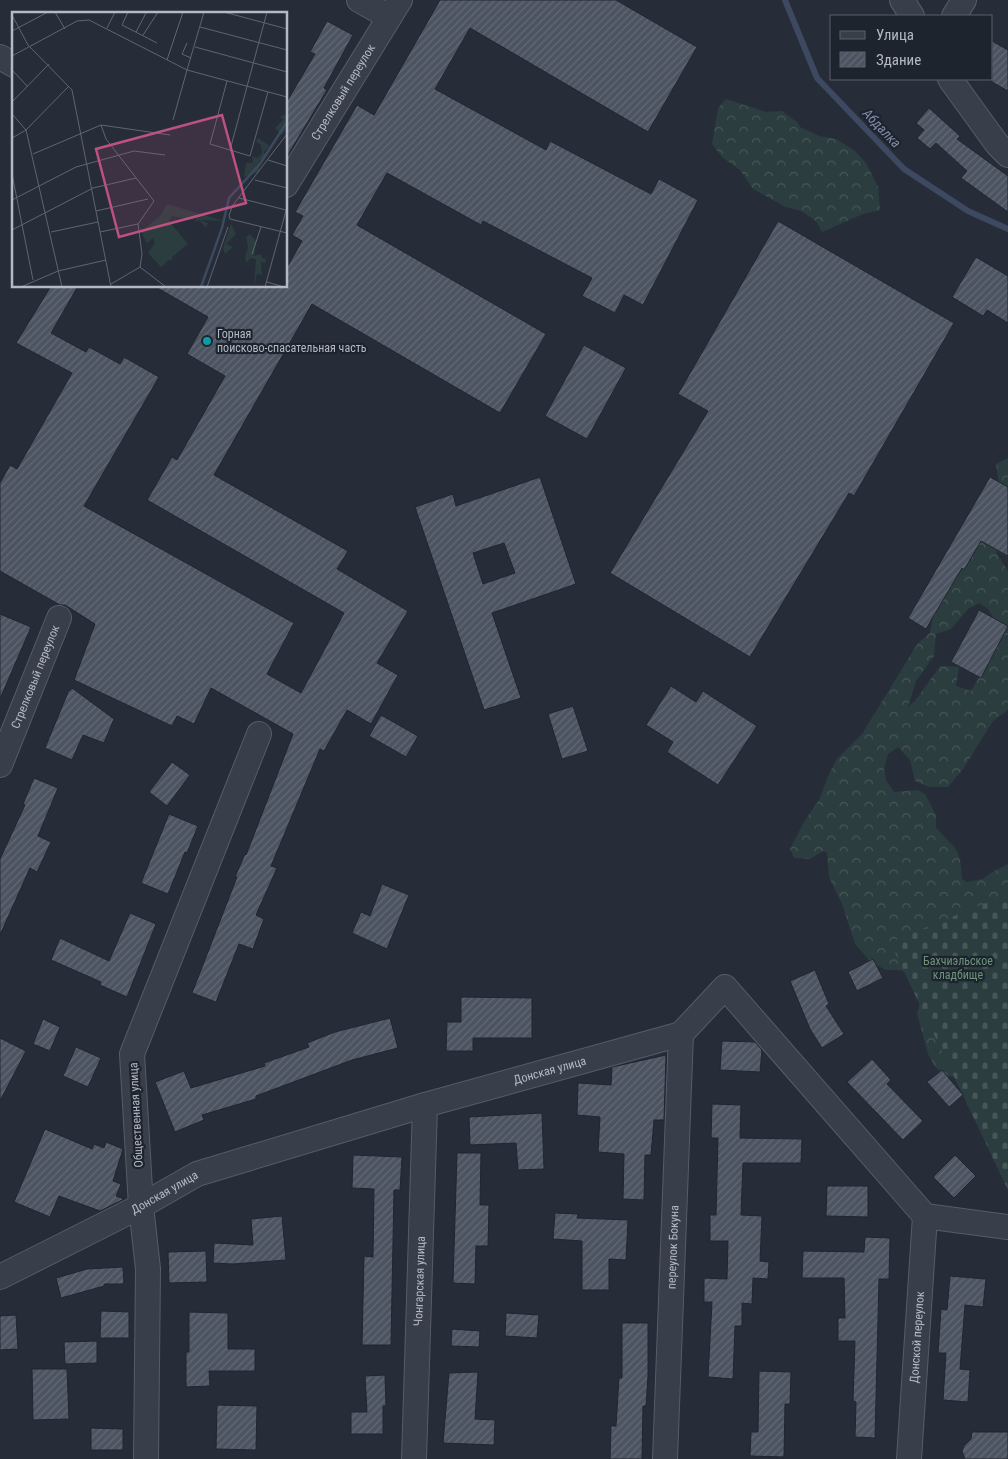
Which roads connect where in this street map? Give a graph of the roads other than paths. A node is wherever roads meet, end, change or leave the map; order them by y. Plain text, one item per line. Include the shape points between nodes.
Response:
1 (359, 0) edge
2 (902, 0) edge
3 (964, 0) edge
4 (394, 9) edge
5 (911, 15) edge
6 (955, 15) edge
7 (0, 57) edge
8 (12, 64) edge
9 (951, 80) edge
10 (1008, 155) edge
11 (288, 182) edge
12 (59, 618) dead end
13 (258, 734) dead end
14 (0, 764) edge
15 (681, 1034) junction
16 (425, 1105) junction
17 (142, 1206) junction
18 (925, 1216) junction
19 (1008, 1227) edge
20 (0, 1277) edge
21 (146, 1459) edge
22 (414, 1459) edge
23 (665, 1459) edge
24 (909, 1459) edge

1 - 4 street
2 - 5 street
3 - 6 street
4 - 11 street, Стрелковый переулок
7 - 8 street
9 - 10 street
12 - 14 street, Стрелковый переулок
13 - 17 street, Общественная улица via 132,1054
15 - 16 street, Донская улица
15 - 18 street via 725,987
15 - 23 street, переулок Бокуна
16 - 17 street, Донская улица via 197,1174
16 - 22 street, Чонгарская улица
17 - 20 street, Донская улица
17 - 21 street, Общественная улица via 148,1269
18 - 19 street
18 - 24 street, Донской переулок

